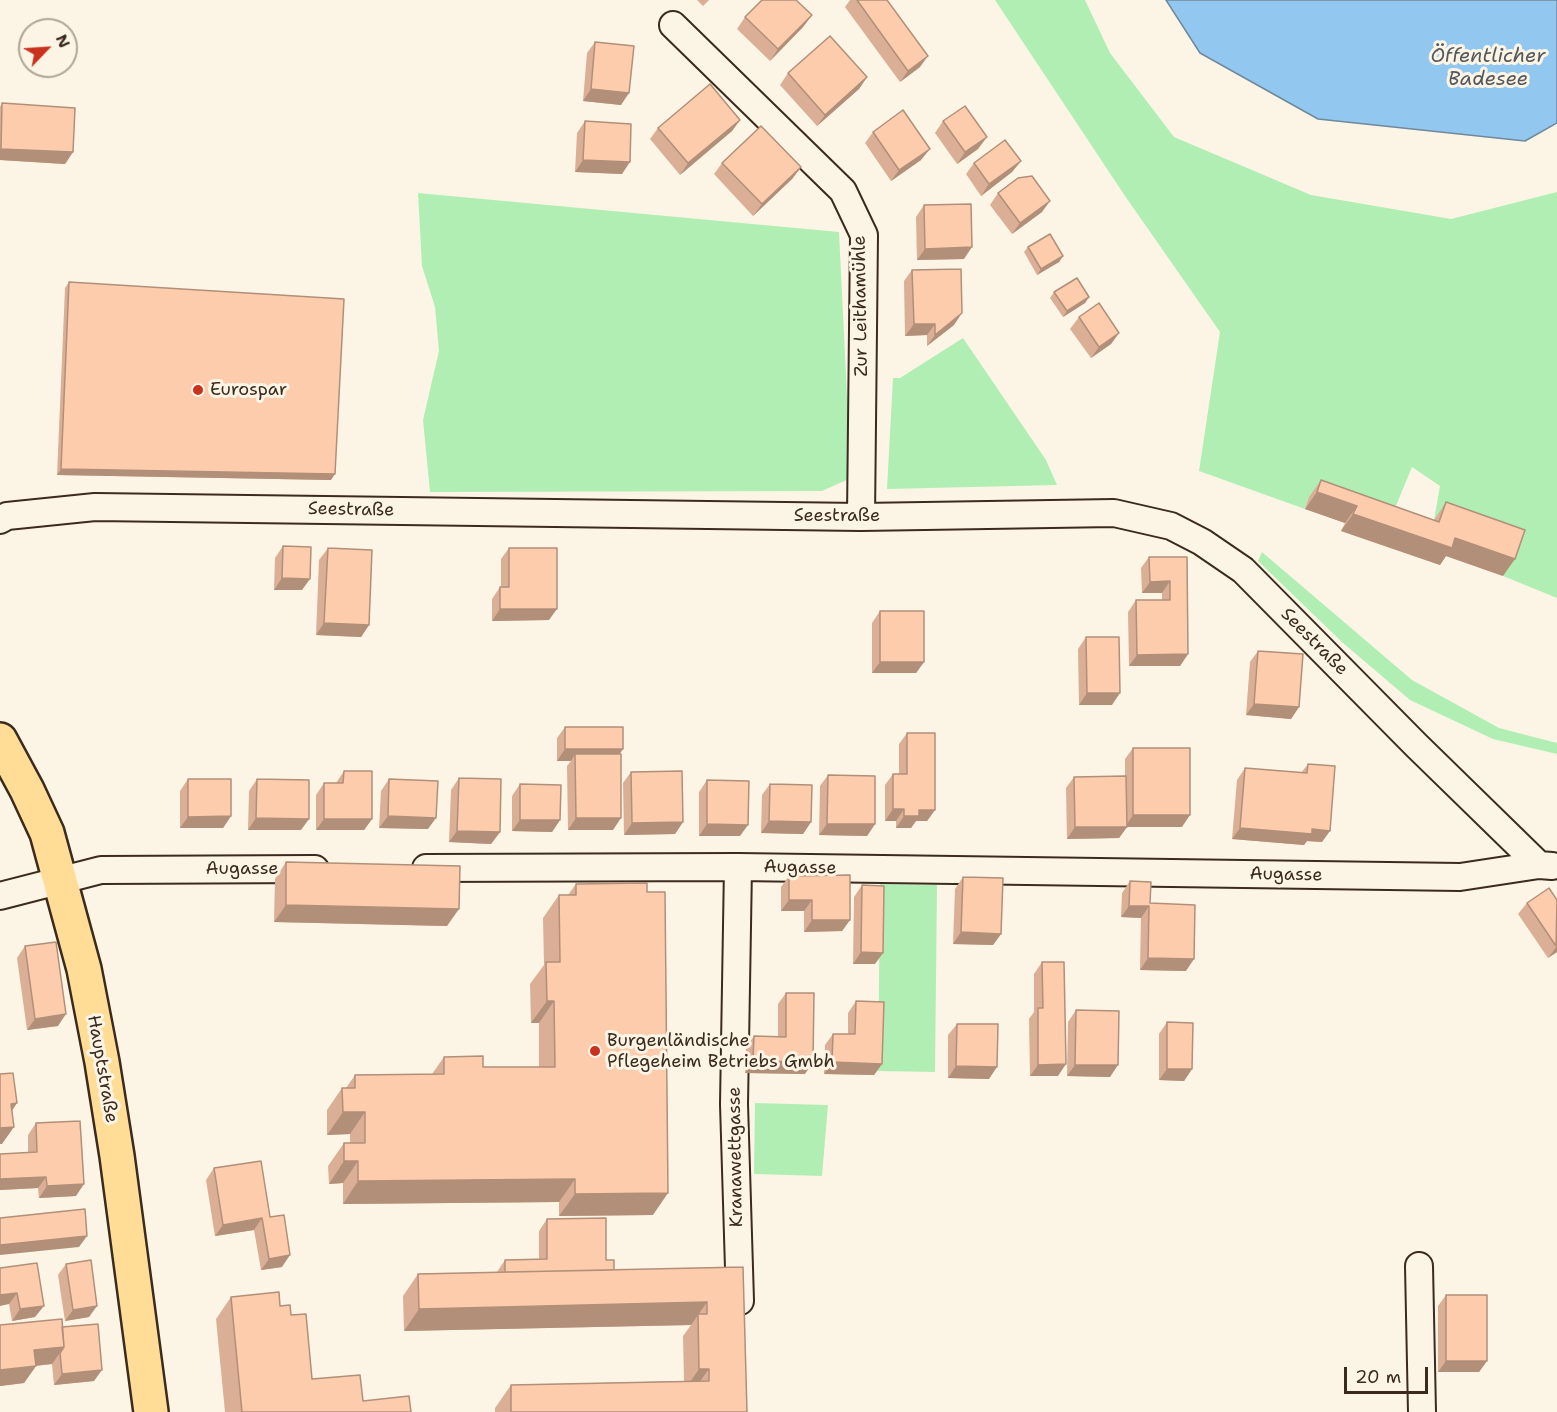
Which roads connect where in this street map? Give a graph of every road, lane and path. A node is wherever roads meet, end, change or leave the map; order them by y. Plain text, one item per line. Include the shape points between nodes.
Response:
1 (673, 26) dead end
2 (861, 517) junction
3 (0, 520) edge
4 (0, 740) edge
5 (1548, 865) edge
6 (738, 867) junction
7 (406, 868) edge
8 (335, 869) edge
9 (60, 880) junction
10 (0, 896) edge
11 (1419, 1266) dead end
12 (740, 1329) edge
13 (151, 1412) edge
14 (1422, 1412) edge

1 - 2 street, Zur Leithamühle via 843,191 864,235
2 - 3 street, Seestraße via 95,507 7,516
2 - 5 street, Seestraße via 1114,513 1171,526 1244,570 1416,745
4 - 9 main road, Hauptstraße via 46,833
5 - 6 street, Augasse via 1460,877
6 - 7 street, Augasse
6 - 12 street, Kranawettgasse via 734,1104
8 - 9 street, Augasse via 101,870
9 - 10 street, Augasse
9 - 13 main road, Hauptstraße via 84,969 102,1062
11 - 14 street

